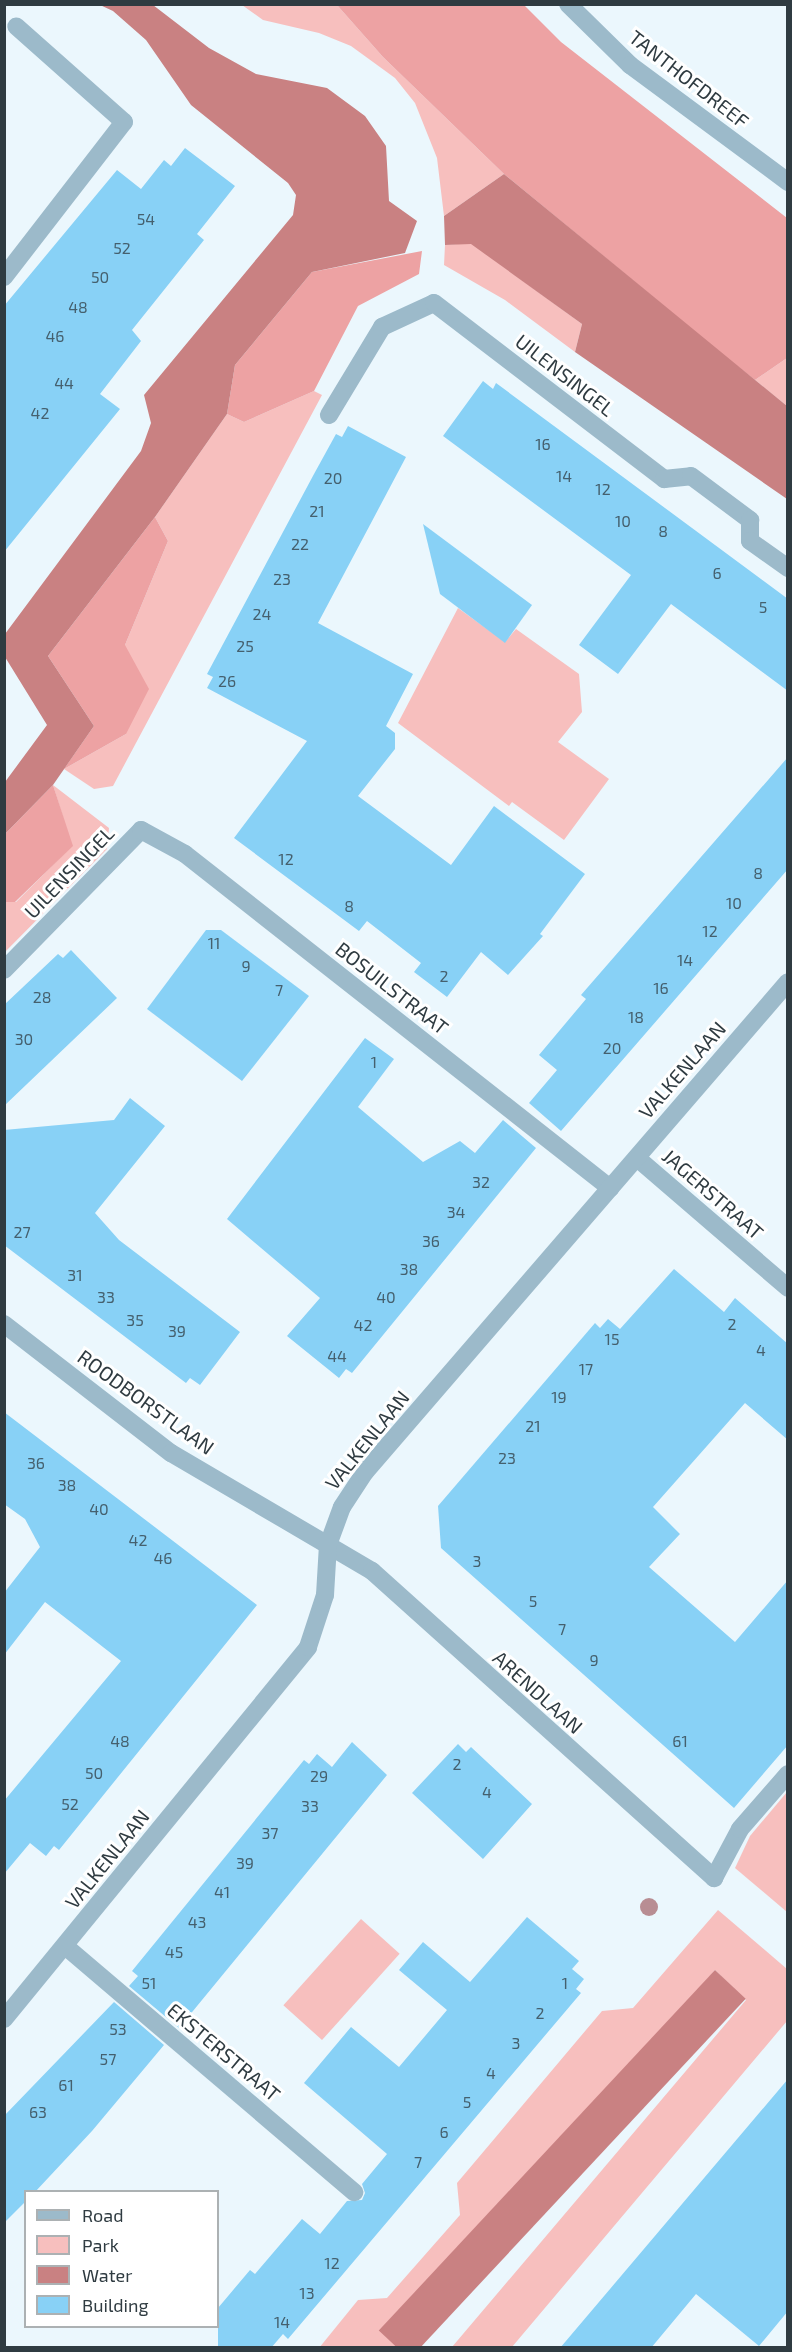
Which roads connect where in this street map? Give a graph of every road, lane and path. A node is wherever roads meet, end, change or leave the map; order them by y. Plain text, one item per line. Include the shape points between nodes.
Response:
1 (568, 4) edge
2 (16, 26) dead end
3 (788, 182) edge
4 (4, 277) edge
5 (329, 416) dead end
6 (788, 568) edge
7 (141, 830) joint
8 (4, 970) edge
9 (788, 982) edge
10 (637, 1158) junction
11 (610, 1188) junction
12 (788, 1288) edge
13 (4, 1324) edge
14 (328, 1545) junction
15 (788, 1774) edge
16 (65, 1946) junction
17 (11, 2000) edge
18 (4, 2019) edge
19 (354, 2192) dead end

1 - 3 street, TANTHOFDREEF via 630,65
2 - 4 street via 124,122
5 - 6 street, UILENSINGEL via 382,327 434,303 664,479 691,476 750,520 750,541
7 - 8 street, UILENSINGEL
7 - 11 street, BOSUILSTRAAT via 184,855
9 - 10 street, VALKENLAAN
10 - 11 street, VALKENLAAN
10 - 12 street, JAGERSTRAAT
11 - 14 street, VALKENLAAN via 365,1472 342,1507
13 - 14 street, ROODBORSTLAAN via 171,1453
14 - 15 street, ARENDLAAN via 372,1571 714,1878 740,1829
14 - 16 street, VALKENLAAN via 325,1595 308,1647
16 - 17 street, VALKENLAAN
16 - 19 street, EKSTERSTRAAT
17 - 18 street, VALKENLAAN

